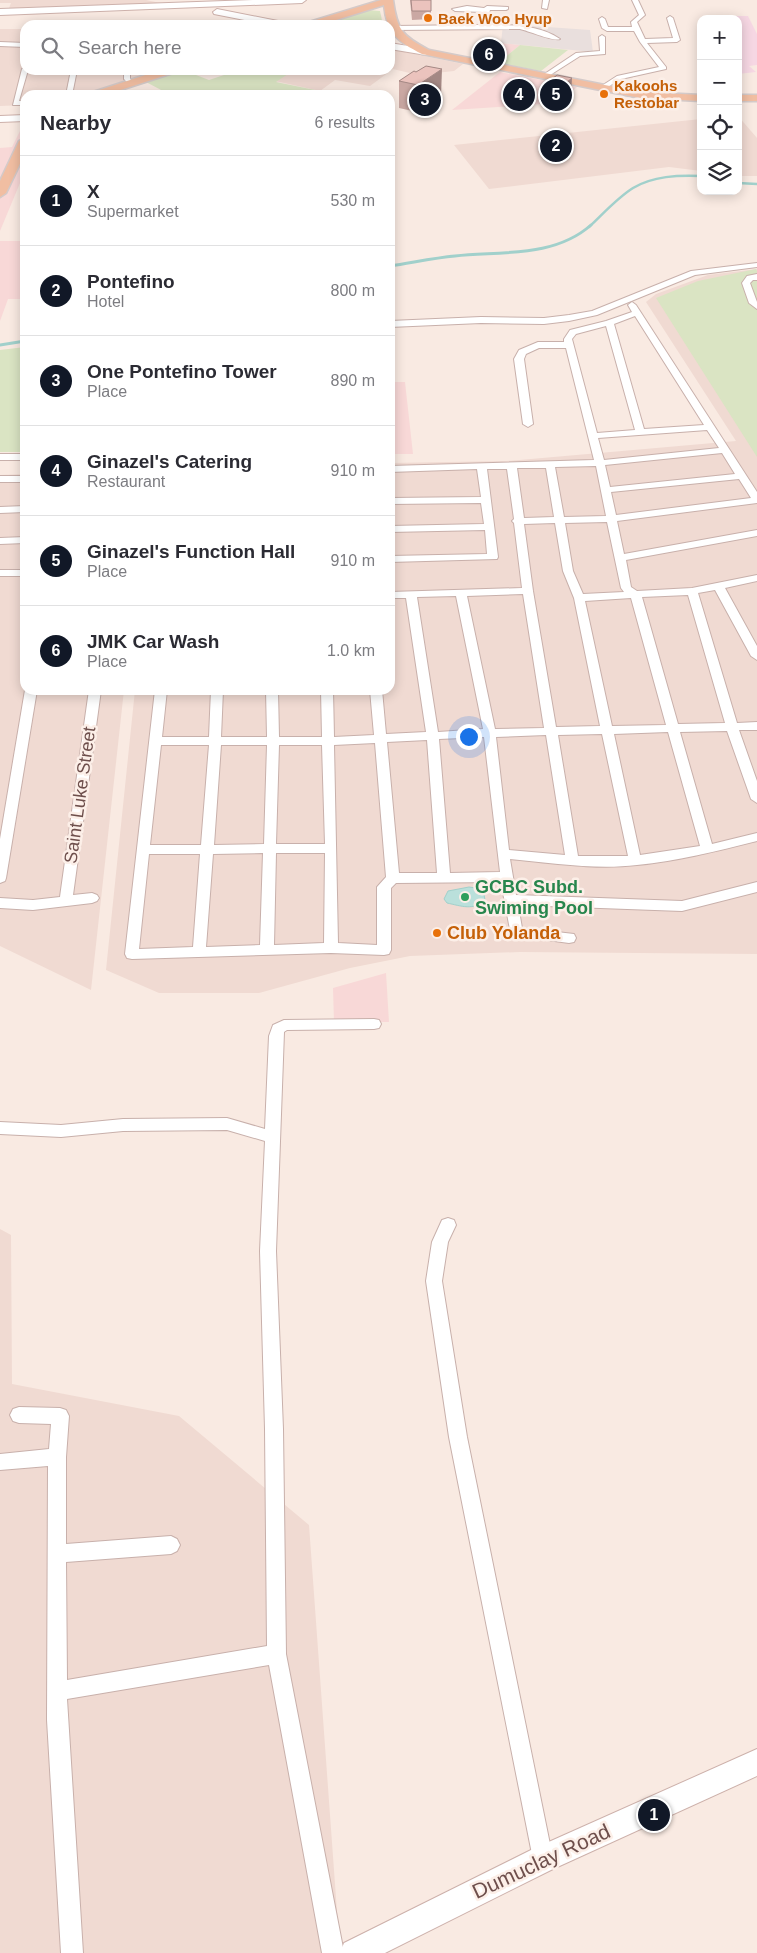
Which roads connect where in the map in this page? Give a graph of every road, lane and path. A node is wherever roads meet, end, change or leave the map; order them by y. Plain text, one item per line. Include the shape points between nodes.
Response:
1 (157, 0) edge
2 (302, 0) edge
3 (546, 0) edge
4 (635, 0) edge
5 (388, 1) edge
6 (191, 4) edge
7 (506, 8) dead end
8 (545, 8) dead end
9 (455, 9) dead end
10 (486, 10) junction
11 (0, 12) edge
12 (670, 18) dead end
13 (602, 19) dead end
14 (261, 20) edge
15 (326, 20) edge
16 (392, 20) edge
17 (483, 26) junction
18 (395, 28) edge
19 (636, 29) junction
20 (395, 33) edge
21 (602, 37) dead end
22 (557, 39) dead end
23 (642, 41) junction
24 (0, 44) edge
25 (20, 45) edge
26 (395, 47) edge
27 (426, 52) junction
28 (23, 75) edge
29 (73, 75) edge
30 (127, 75) edge
31 (156, 75) edge
32 (545, 76) junction
33 (131, 83) junction
34 (602, 88) junction
35 (70, 90) edge
36 (119, 90) edge
37 (697, 98) edge
38 (742, 98) edge
39 (757, 98) edge
40 (20, 104) edge
41 (20, 118) edge
42 (0, 119) edge
43 (20, 150) edge
44 (3, 181) edge
45 (0, 193) edge
46 (757, 265) edge
47 (757, 277) edge
48 (628, 299) junction
49 (757, 306) edge
50 (636, 313) junction
51 (609, 323) junction
52 (395, 324) edge
53 (569, 345) junction
54 (528, 424) dead end
55 (709, 427) junction
56 (640, 432) junction
57 (592, 436) junction
58 (724, 450) junction
59 (0, 457) edge
60 (20, 457) edge
61 (600, 463) junction
62 (550, 465) junction
63 (482, 467) junction
64 (512, 467) junction
65 (395, 469) edge
66 (740, 476) junction
67 (0, 479) edge
68 (20, 479) edge
69 (606, 490) junction
70 (487, 500) junction
71 (757, 500) edge
72 (395, 501) edge
73 (20, 509) edge
74 (0, 510) edge
75 (612, 518) junction
76 (560, 519) junction
77 (517, 521) junction
78 (490, 527) junction
79 (395, 529) edge
80 (757, 533) edge
81 (20, 540) edge
82 (0, 541) edge
83 (621, 558) junction
84 (395, 559) edge
85 (20, 572) edge
86 (0, 573) edge
87 (757, 578) edge
88 (719, 587) junction
89 (528, 591) junction
90 (692, 591) junction
91 (461, 593) junction
92 (410, 594) junction
93 (395, 595) edge
94 (636, 596) junction
95 (580, 598) junction
96 (757, 656) edge
97 (30, 695) edge
98 (94, 695) edge
99 (160, 695) edge
100 (217, 695) edge
101 (272, 695) edge
102 (327, 695) edge
103 (377, 695) edge
104 (757, 726) edge
105 (732, 727) junction
106 (672, 729) junction
107 (551, 731) junction
108 (609, 731) junction
109 (490, 733) junction
110 (432, 736) junction
111 (381, 738) junction
112 (329, 741) junction
113 (156, 742) junction
114 (215, 742) junction
115 (273, 742) junction
116 (757, 799) edge
117 (757, 837) edge
118 (331, 848) junction
119 (144, 850) junction
120 (208, 850) junction
121 (270, 850) junction
122 (707, 850) junction
123 (503, 854) junction
124 (572, 860) junction
125 (635, 861) junction
126 (506, 877) junction
127 (0, 878) edge
128 (393, 878) junction
129 (444, 878) junction
130 (757, 887) edge
131 (92, 898) dead end
132 (511, 900) junction
133 (66, 901) junction
134 (0, 903) edge
135 (569, 938) dead end
136 (331, 948) junction
137 (267, 951) junction
138 (200, 952) junction
139 (374, 1024) dead end
140 (0, 1128) edge
141 (272, 1138) junction
142 (448, 1225) dead end
143 (20, 1415) dead end
144 (56, 1458) junction
145 (0, 1462) edge
146 (171, 1545) dead end
147 (58, 1554) junction
148 (277, 1654) junction
149 (57, 1691) junction
150 (757, 1762) edge
151 (543, 1859) junction
152 (72, 1953) edge
153 (333, 1953) edge
154 (354, 1953) edge

1 - 6 street
2 - 6 street
3 - 8 street
4 - 19 street via 641,13 634,22
5 - 15 main road
5 - 16 main road
6 - 11 street
6 - 14 street
7 - 10 street
9 - 10 street
10 - 17 street
12 - 23 street via 677,40
13 - 19 street via 607,29
17 - 18 street
17 - 22 street via 527,28
19 - 23 street
20 - 27 main road
21 - 32 street via 603,53 578,54
23 - 34 street via 664,68 619,77
24 - 25 street
26 - 27 main road
27 - 32 main road
28 - 40 street via 15,104
29 - 35 street
30 - 33 street
31 - 33 main road
32 - 34 main road
33 - 36 main road
34 - 37 main road via 653,97
38 - 39 main road
41 - 42 street
43 - 44 main road
44 - 45 main road
46 - 48 street via 694,273
47 - 49 street via 746,283
48 - 50 street
48 - 52 street via 594,313 544,321
50 - 51 street
50 - 55 street
51 - 53 street via 573,332 568,339
51 - 56 street
53 - 54 street via 538,345 522,352 519,359
53 - 57 street
55 - 56 street
55 - 58 street
56 - 57 street
57 - 61 street
58 - 61 street
58 - 66 street
59 - 60 street
61 - 62 street
61 - 69 street
62 - 64 street
62 - 76 street
63 - 64 street
63 - 65 street
63 - 70 street
64 - 77 street
66 - 69 street
66 - 71 street
67 - 68 street
69 - 75 street
70 - 72 street
70 - 78 street
71 - 75 street
73 - 74 street
75 - 76 street
75 - 83 street
76 - 77 street
76 - 95 street via 568,571
77 - 89 street
78 - 79 street
78 - 84 street via 493,557
80 - 83 street
81 - 82 street
83 - 94 street via 626,588
85 - 86 street
87 - 88 street
88 - 90 street
88 - 96 street
89 - 91 street
89 - 107 street
90 - 94 street
90 - 105 street
91 - 92 street
91 - 109 street
92 - 93 street
92 - 110 street
94 - 95 street
94 - 106 street
95 - 108 street
97 - 127 street
98 - 133 street, Saint Luke Street
99 - 113 street
100 - 114 street
101 - 115 street
102 - 112 street
103 - 111 street
104 - 105 street
105 - 106 street
105 - 116 street
106 - 108 street
106 - 122 street
107 - 108 street
107 - 109 street
107 - 124 street
108 - 125 street
109 - 110 street
109 - 123 street
110 - 111 street
110 - 129 street
111 - 112 street
111 - 128 street
112 - 115 street
112 - 118 street
113 - 114 street
113 - 119 street
114 - 115 street
114 - 120 street
115 - 121 street
117 - 122 street
118 - 121 street
118 - 136 street
119 - 120 street
119 - 138 street via 132,954
120 - 121 street
120 - 138 street
121 - 137 street
122 - 125 street
123 - 124 street
123 - 126 street
124 - 125 street
126 - 129 street
126 - 132 street
128 - 129 street
128 - 136 street via 384,887 384,950
130 - 132 street via 682,906
131 - 133 street
132 - 135 street via 516,932
133 - 134 street via 33,905
136 - 137 street
137 - 138 street
139 - 141 street via 284,1025 278,1029
140 - 141 street via 61,1131 122,1125 227,1124
141 - 148 street via 268,1251
142 - 151 street via 440,1242 434,1281 458,1437
143 - 144 street via 60,1416
144 - 145 street
144 - 147 street
146 - 147 street
147 - 149 street
148 - 149 street
148 - 153 street
149 - 152 street
150 - 151 street, Dumuclay Road
151 - 154 street, Dumuclay Road

